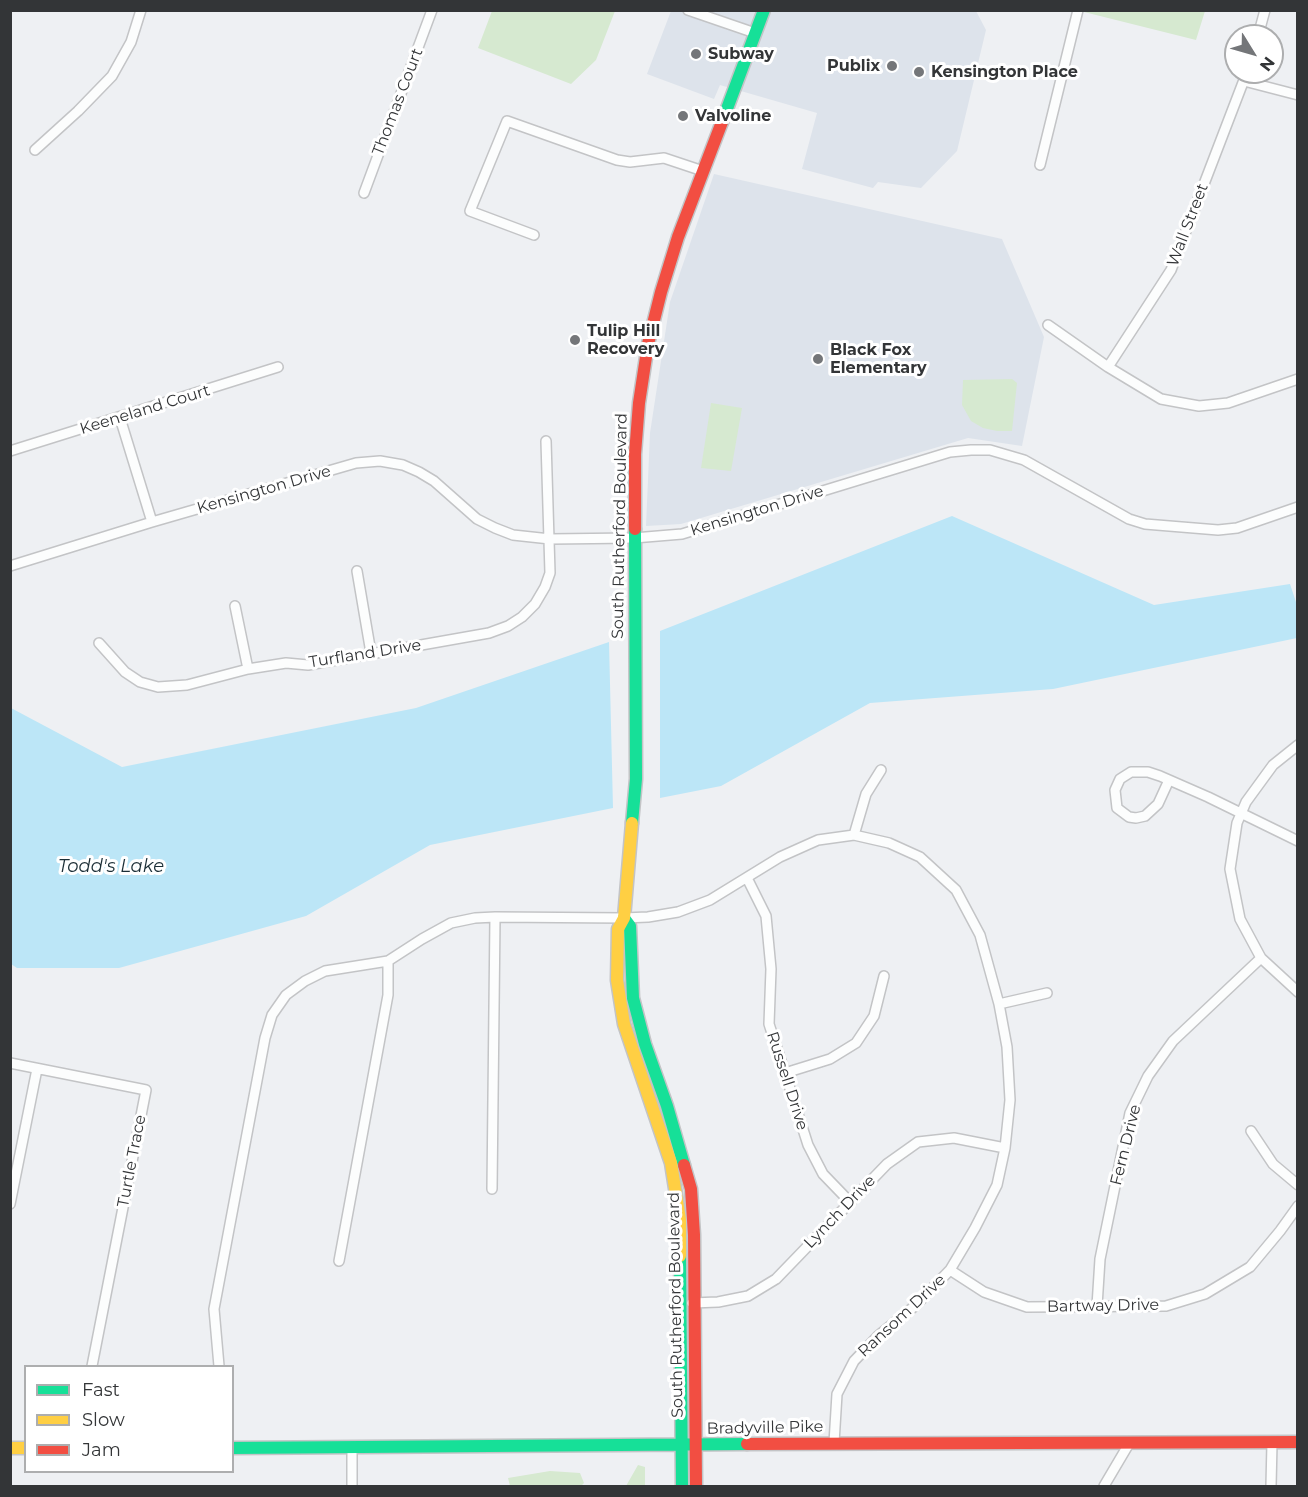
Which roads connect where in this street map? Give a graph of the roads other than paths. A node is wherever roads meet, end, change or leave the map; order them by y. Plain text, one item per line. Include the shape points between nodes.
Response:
1 (141, 10) edge
2 (432, 10) edge
3 (688, 10) edge
4 (764, 10) edge
5 (1078, 10) edge
6 (755, 33) junction
7 (1242, 84) edge
8 (1266, 84) edge
9 (1298, 95) edge
10 (35, 150) dead end
11 (1040, 165) dead end
12 (703, 171) junction
13 (364, 193) dead end
14 (534, 235) dead end
15 (1048, 325) dead end
16 (278, 367) dead end
17 (1108, 367) junction
18 (1298, 379) edge
19 (120, 418) junction
20 (546, 441) dead end
21 (10, 452) edge
22 (1298, 507) edge
23 (153, 522) junction
24 (634, 538) junction
25 (550, 539) junction
26 (10, 566) edge
27 (357, 571) dead end
28 (235, 606) dead end
29 (99, 643) dead end
30 (371, 653) junction
31 (248, 669) junction
32 (1298, 746) edge
33 (881, 770) dead end
34 (1168, 780) junction
35 (1241, 813) junction
36 (854, 835) junction
37 (1298, 841) edge
38 (747, 878) junction
39 (495, 917) junction
40 (624, 918) junction
41 (1261, 958) junction
42 (388, 961) junction
43 (884, 976) dead end
44 (1298, 992) edge
45 (1047, 993) dead end
46 (999, 1004) junction
47 (10, 1063) edge
48 (37, 1069) junction
49 (784, 1073) junction
50 (1251, 1131) dead end
51 (1005, 1148) junction
52 (1298, 1185) edge
53 (492, 1189) dead end
54 (850, 1202) junction
55 (10, 1204) edge
56 (1298, 1206) edge
57 (339, 1261) dead end
58 (950, 1270) junction
59 (680, 1303) junction
60 (695, 1303) junction
61 (1097, 1306) junction
62 (92, 1365) edge
63 (219, 1365) edge
64 (1298, 1442) edge
65 (834, 1443) junction
66 (1130, 1443) junction
67 (1272, 1443) junction
68 (681, 1446) junction
69 (695, 1446) junction
70 (234, 1448) edge
71 (352, 1448) junction
72 (352, 1486) edge
73 (682, 1486) edge
74 (696, 1486) edge
75 (1104, 1486) edge
76 (1271, 1486) edge

1 - 10 street via 131,42 112,76
2 - 13 street, Thomas Court
3 - 6 street
4 - 6 main road, South Rutherford Boulevard
5 - 11 street
6 - 12 main road, South Rutherford Boulevard
7 - 17 street, Wall Street via 1171,270
8 - 9 street
12 - 14 street via 664,158 617,160 507,121 470,211
12 - 24 main road, South Rutherford Boulevard via 678,237 648,344 635,454
15 - 17 street
16 - 19 street, Keeneland Court
17 - 18 street via 1161,399 1199,405 1228,403
19 - 21 street, Keeneland Court
19 - 23 street
20 - 25 street, Turfland Drive
22 - 24 street, Kensington Drive via 1237,528 1145,524 1129,519 1024,460 990,450 971,450 950,452 682,534
23 - 25 street, Kensington Drive via 356,463 380,461 419,471 477,519 495,528 513,535
23 - 26 street, Kensington Drive
24 - 25 street, Kensington Drive
24 - 40 main road, South Rutherford Boulevard via 636,779
25 - 30 street, Turfland Drive via 550,573 545,587 535,604 508,626 489,633
27 - 30 street
28 - 31 street
29 - 31 street, Turfland Drive via 125,672 158,687 187,685
30 - 31 street, Turfland Drive via 308,665 286,663
32 - 35 street via 1263,776
33 - 36 street via 866,794
34 - 34 street via 1158,804 1145,816 1129,818 1117,808 1116,787 1127,774 1143,771
34 - 35 street
35 - 37 street
35 - 41 street via 1230,869 1240,920
36 - 38 street, Ransom Drive via 818,840
36 - 46 street, Ransom Drive via 920,856 956,890 980,935
38 - 40 street, Ransom Drive via 710,900 678,912
38 - 49 street, Russell Drive via 766,916 771,969 769,1024
39 - 40 street, Ransom Drive
39 - 42 street, Ransom Drive via 451,923
39 - 53 street
40 - 59 main road, South Rutherford Boulevard via 618,929 617,980 624,1024 671,1163 680,1220
40 - 60 main road, South Rutherford Boulevard via 630,926 633,998 691,1189
41 - 44 street
41 - 61 street, Fern Drive via 1173,1041 1148,1076 1130,1113 1100,1259
42 - 57 street via 388,995
42 - 63 street via 325,971 286,995 272,1015 214,1308
43 - 49 street via 874,1016 856,1044 830,1059
45 - 46 street
46 - 51 street, Ransom Drive via 1007,1047 1010,1100
47 - 48 street, Turtle Trace
48 - 55 street
48 - 62 street, Turtle Trace via 146,1090
49 - 54 street, Russell Drive via 808,1144 823,1174
50 - 52 street via 1273,1164
51 - 54 street, Lynch Drive via 954,1137 918,1142 887,1164
51 - 58 street, Ransom Drive via 997,1185
54 - 60 street, Lynch Drive via 776,1279 748,1296
56 - 61 street, Bartway Drive via 1250,1267 1205,1294 1166,1306
58 - 61 street, Bartway Drive via 984,1292 1027,1307
58 - 65 street, Ransom Drive via 854,1361 837,1394
59 - 60 street, Lynch Drive
59 - 68 main road, South Rutherford Boulevard
60 - 69 main road, South Rutherford Boulevard
64 - 67 main road, Bradyville Pike
65 - 66 main road, Bradyville Pike
65 - 69 main road, Bradyville Pike
66 - 67 main road, Bradyville Pike
66 - 75 street
67 - 76 street
68 - 69 main road, Bradyville Pike
68 - 71 main road, Bradyville Pike
68 - 73 main road, South Rutherford Boulevard
69 - 74 main road, South Rutherford Boulevard
70 - 71 main road, Bradyville Pike
71 - 72 street

